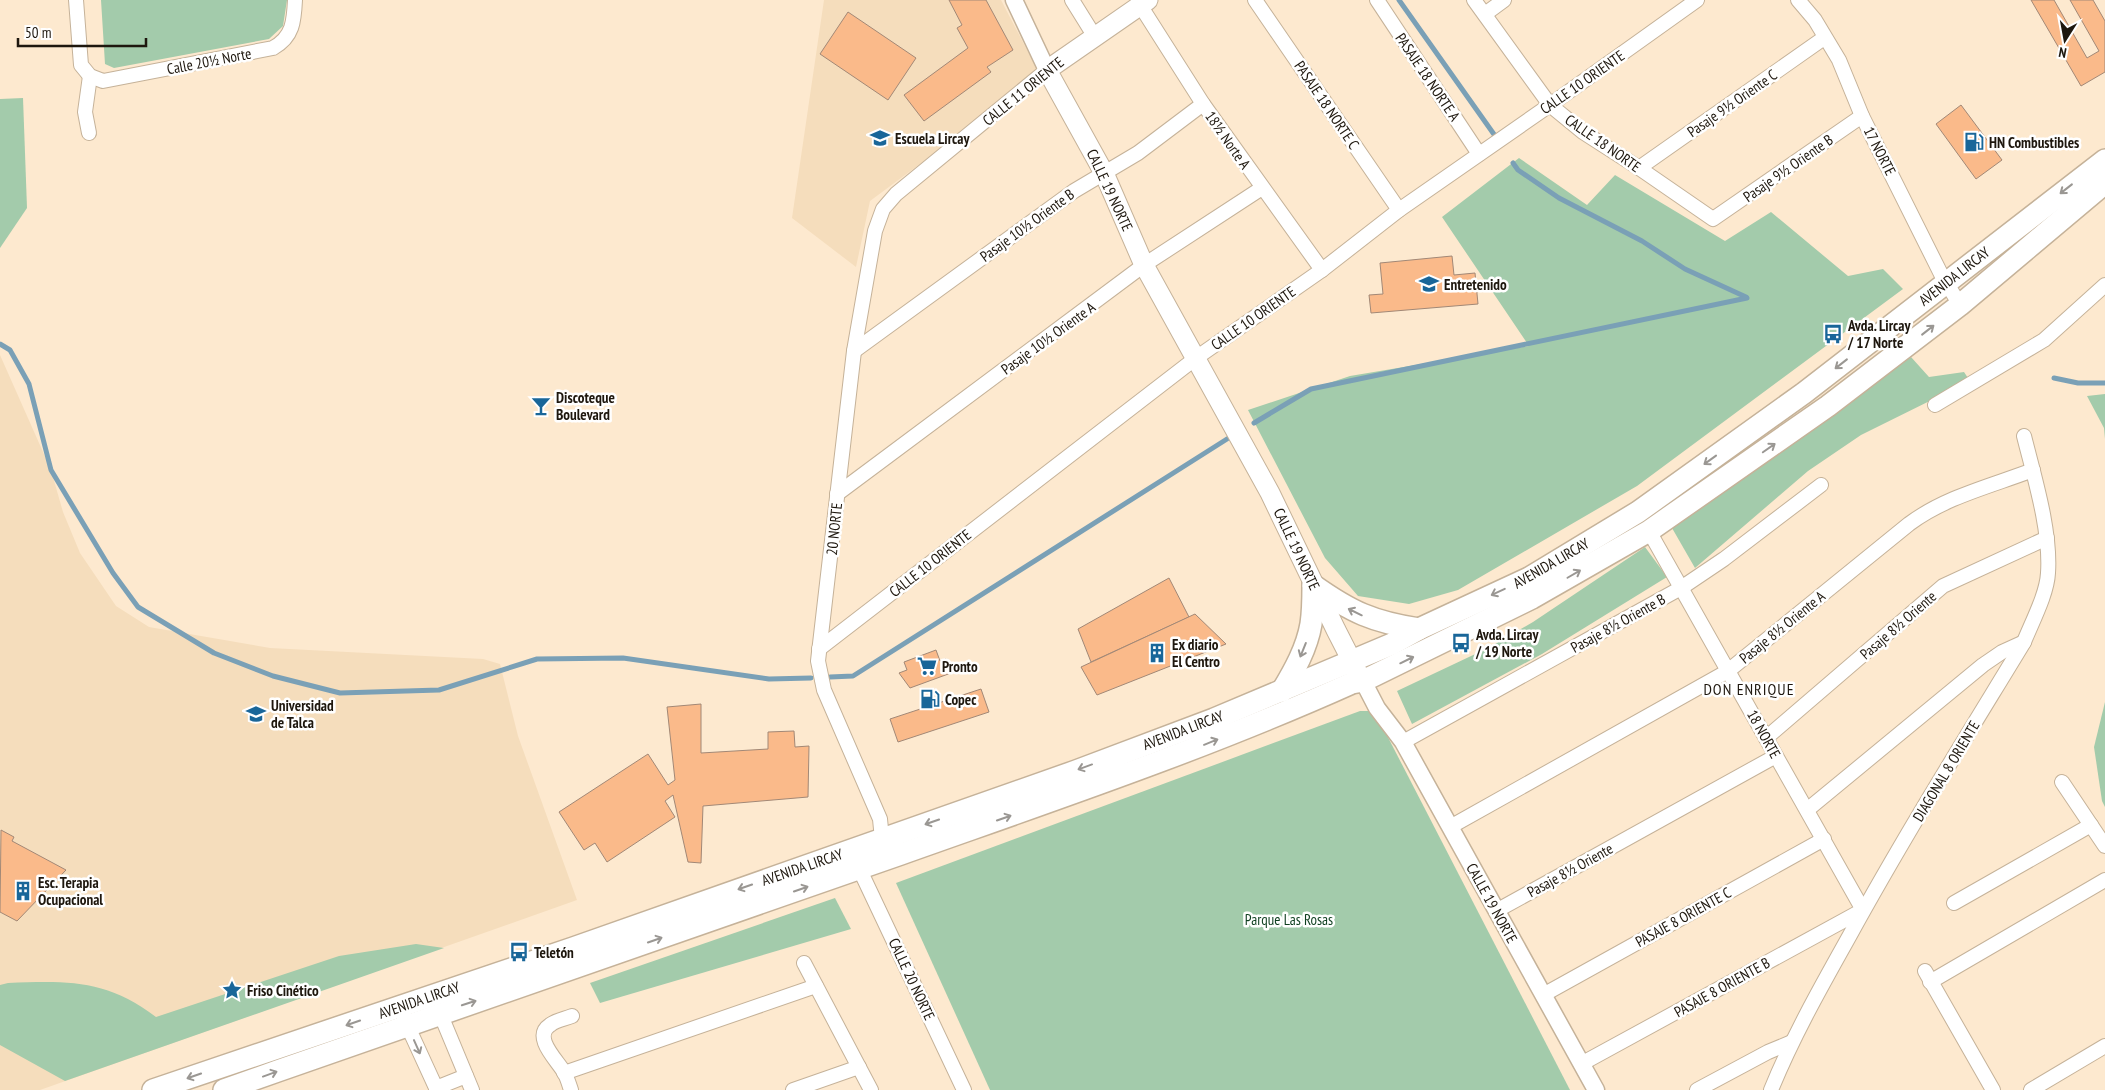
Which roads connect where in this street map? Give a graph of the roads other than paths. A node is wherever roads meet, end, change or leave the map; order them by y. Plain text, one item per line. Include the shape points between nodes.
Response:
1 (76, 0) edge
2 (295, 0) edge
3 (1014, 0) edge
4 (1072, 0) edge
5 (1255, 0) edge
6 (1377, 0) edge
7 (1474, 0) edge
8 (1504, 0) edge
9 (1697, 0) edge
10 (1798, 0) edge
11 (1144, 3) edge
12 (1485, 14) junction
13 (1095, 37) junction
14 (1824, 38) junction
15 (1047, 70) junction
16 (90, 76) junction
17 (1202, 104) junction
18 (1550, 105) junction
19 (1862, 116) junction
20 (89, 133) dead end
21 (1479, 154) junction
22 (2105, 160) edge
23 (1639, 168) junction
24 (1104, 173) junction
25 (2105, 183) edge
26 (1262, 188) junction
27 (882, 209) joint
28 (1399, 210) junction
29 (1713, 220) joint
30 (1144, 266) junction
31 (1322, 270) junction
32 (1946, 281) junction
33 (2105, 285) edge
34 (1960, 305) junction
35 (854, 350) junction
36 (1196, 358) junction
37 (1936, 405) dead end
38 (2024, 436) dead end
39 (2033, 470) junction
40 (1821, 485) dead end
41 (837, 494) junction
42 (1649, 531) junction
43 (2047, 538) junction
44 (1313, 585) junction
45 (1681, 588) junction
46 (1419, 629) junction
47 (2024, 642) junction
48 (819, 649) junction
49 (1353, 661) junction
50 (1728, 671) junction
51 (1363, 681) junction
52 (1282, 691) junction
53 (1766, 738) junction
54 (1403, 742) junction
55 (1776, 756) junction
56 (2062, 782) dead end
57 (1807, 810) junction
58 (2091, 825) junction
59 (1450, 827) junction
60 (882, 839) junction
61 (1824, 839) junction
62 (2105, 846) edge
63 (859, 868) junction
64 (2105, 880) edge
65 (1954, 903) dead end
66 (1863, 910) junction
67 (1496, 911) junction
68 (804, 963) dead end
69 (816, 986) junction
70 (1543, 995) junction
71 (440, 1013) junction
72 (403, 1016) junction
73 (572, 1016) dead end
74 (1792, 1042) junction
75 (2105, 1046) edge
76 (1581, 1064) junction
77 (859, 1067) junction
78 (564, 1073) junction
79 (466, 1076) junction
80 (436, 1089) edge
81 (153, 1090) edge
82 (224, 1090) edge
83 (472, 1090) edge
84 (571, 1090) edge
85 (792, 1090) edge
86 (871, 1090) edge
87 (964, 1090) edge
88 (1596, 1090) edge
89 (1698, 1090) edge
90 (1772, 1090) edge
91 (1993, 1090) edge
92 (2032, 1090) edge

1 - 16 street via 81,65
2 - 16 street, Calle 20½ Norte via 292,29 284,41 273,48 110,80
3 - 15 street, CALLE 19 NORTE
4 - 13 street
5 - 28 street, PASAJE 18 NORTE C
6 - 21 street, PASAJE 18 NORTE A
7 - 12 street, CALLE 18 NORTE
8 - 12 street
9 - 18 street, CALLE 10 ORIENTE
10 - 14 street, 17 NORTE
11 - 13 main road, CALLE 11 ORIENTE
11 - 17 street, 18½ Norte A
12 - 18 street, CALLE 18 NORTE
13 - 15 main road, CALLE 11 ORIENTE
14 - 19 street, 17 NORTE via 1839,60
14 - 23 street, Pasaje 9½ Oriente C
15 - 24 main road, CALLE 19 NORTE
15 - 27 street, CALLE 11 ORIENTE
16 - 20 street via 85,112
17 - 24 street, Pasaje 10½ Oriente B via 1138,153
17 - 26 street, 18½ Norte A
18 - 21 street, CALLE 10 ORIENTE
18 - 23 street, CALLE 18 NORTE via 1583,132
19 - 29 street, Pasaje 9½ Oriente B
19 - 32 street, 17 NORTE
21 - 28 street, CALLE 10 ORIENTE
22 -> 32 main road, AVENIDA LIRCAY
23 - 29 street, CALLE 18 NORTE
24 - 30 main road, CALLE 19 NORTE
24 - 35 street, Pasaje 10½ Oriente B via 1074,191
25 - 34 main road, AVENIDA LIRCAY
26 - 30 street, Pasaje 10½ Oriente A
26 - 31 street, 18½ Norte A
27 - 35 street, 20 NORTE via 875,230
28 - 31 street, CALLE 10 ORIENTE
30 - 36 main road, CALLE 19 NORTE
30 - 41 street, Pasaje 10½ Oriente A
31 - 36 street, CALLE 10 ORIENTE
32 - 34 street, 17 NORTE
32 -> 46 main road, AVENIDA LIRCAY via 1804,393 1638,512 1529,578
33 - 37 street via 2044,340
42 -> 34 main road, AVENIDA LIRCAY via 1828,406
35 - 41 street, 20 NORTE
36 - 44 main road, CALLE 19 NORTE via 1270,493
36 - 48 street, CALLE 10 ORIENTE
38 - 39 street, DIAGONAL 8 ORIENTE
39 - 43 street, DIAGONAL 8 ORIENTE
39 - 50 street, Pasaje 8½ Oriente A via 1950,501 1918,518
40 - 45 street, Pasaje 8½ Oriente B
41 - 48 street, 20 NORTE
42 - 45 street, 18 NORTE
51 -> 42 main road, AVENIDA LIRCAY via 1532,598
43 - 47 street, DIAGONAL 8 ORIENTE via 2048,574
43 - 53 street, Pasaje 8½ Oriente via 1943,586
46 -> 44 main road via 1356,613
44 - 49 main road, CALLE 19 NORTE
44 -> 52 main road via 1312,623 1308,637
45 - 50 street, 18 NORTE
45 - 54 street, Pasaje 8½ Oriente B
46 - 49 main road, AVENIDA LIRCAY
47 - 57 street via 1983,665
47 - 66 street, DIAGONAL 8 ORIENTE
48 - 60 street, 20 NORTE via 824,690 880,819
49 - 51 main road, CALLE 19 NORTE
49 - 52 main road, AVENIDA LIRCAY
50 - 53 street, 18 NORTE
50 - 59 street, Pasaje 8½ Oriente A
51 - 54 street, CALLE 19 NORTE via 1377,708
63 -> 51 main road, AVENIDA LIRCAY via 1166,761
52 -> 60 main road, AVENIDA LIRCAY via 1076,771
53 - 55 street, 18 NORTE
54 - 59 street, CALLE 19 NORTE
55 - 57 street, 18 NORTE
55 - 67 street, Pasaje 8½ Oriente
56 - 58 street
57 - 61 street, 18 NORTE
58 - 62 street
58 - 65 street
59 - 67 street, CALLE 19 NORTE
60 -> 72 main road, AVENIDA LIRCAY
61 - 66 street, 18 NORTE
61 - 70 street, PASAJE 8 ORIENTE C
71 -> 63 main road, AVENIDA LIRCAY
63 - 87 street, CALLE 20 NORTE
64 - 91 street via 1927,976
66 - 74 street, DIAGONAL 8 ORIENTE
66 - 76 street, PASAJE 8 ORIENTE B
67 - 70 street, CALLE 19 NORTE
68 - 69 street
69 - 77 street
69 - 78 street
70 - 76 street, CALLE 19 NORTE
71 - 72 main road, AVENIDA LIRCAY
71 - 79 street
72 -> 80 street
72 -> 81 main road, AVENIDA LIRCAY
82 -> 72 main road, AVENIDA LIRCAY
73 - 78 street via 544,1031 544,1043
74 - 89 street
74 - 90 street, DIAGONAL 8 ORIENTE
75 - 92 street
76 - 88 street, CALLE 19 NORTE
77 - 85 street
77 - 86 street
78 - 84 street
79 - 80 street
79 - 83 street

